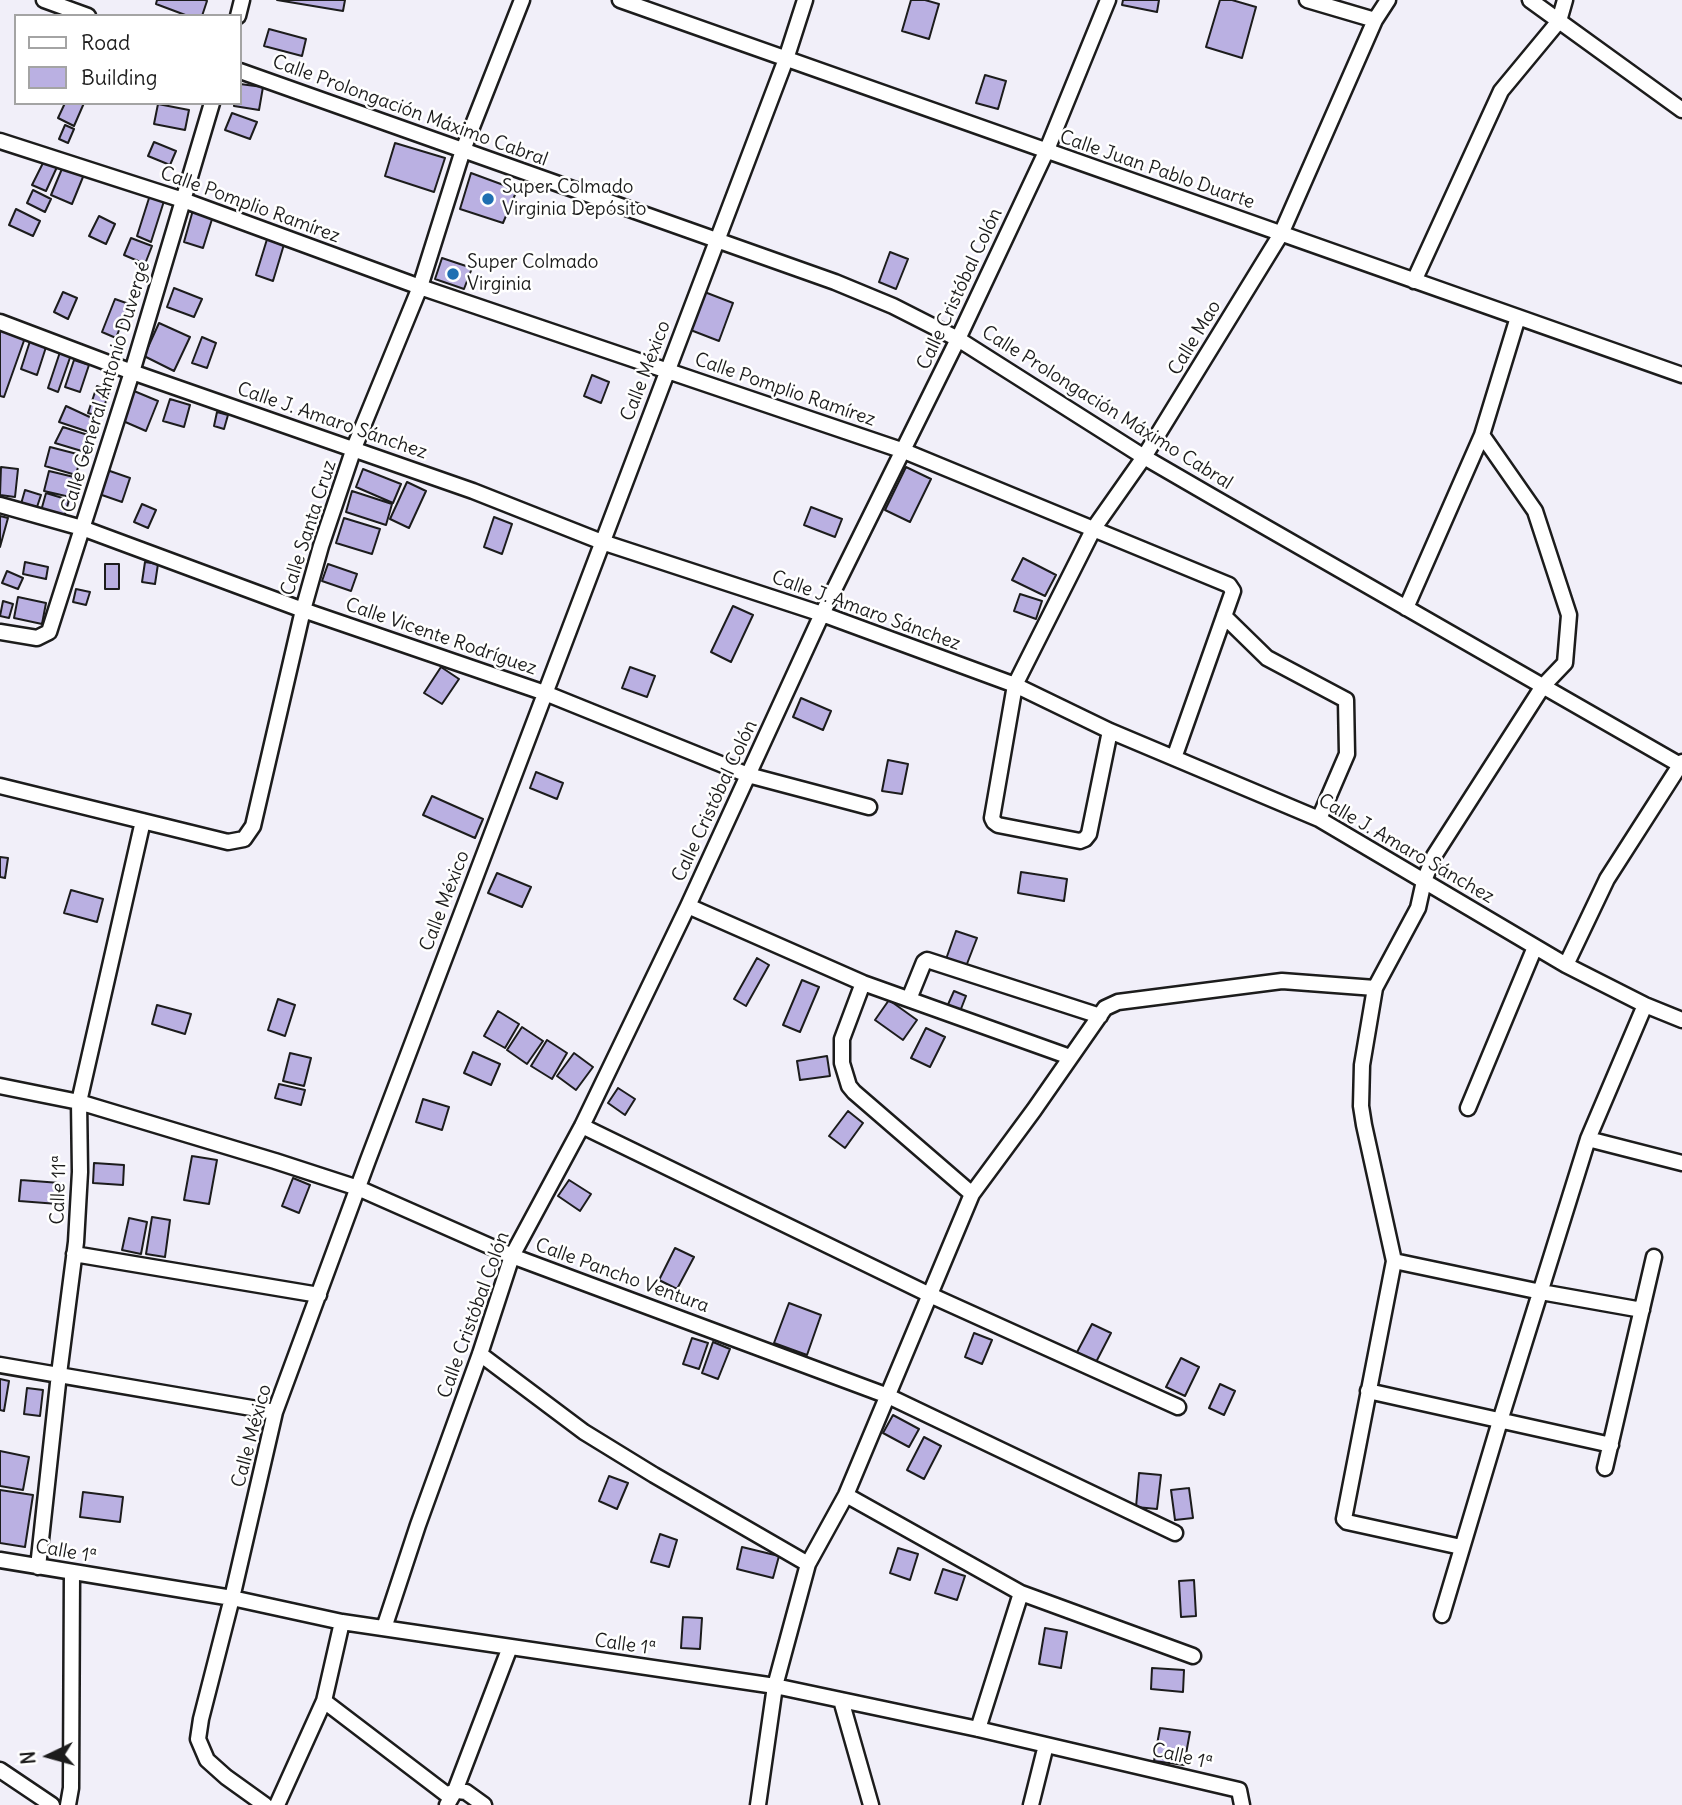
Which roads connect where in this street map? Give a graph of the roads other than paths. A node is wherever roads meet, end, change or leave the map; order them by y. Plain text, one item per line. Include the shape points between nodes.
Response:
1 (44, 0) edge
2 (522, 0) edge
3 (620, 0) edge
4 (805, 0) edge
5 (1108, 0) edge
6 (1307, 0) edge
7 (1388, 0) edge
8 (1530, 0) edge
9 (1565, 0) edge
10 (82, 14) edge
11 (1375, 20) junction
12 (1559, 21) junction
13 (786, 59) junction
14 (242, 72) edge
15 (211, 105) edge
16 (1682, 110) edge
17 (0, 141) edge
18 (463, 150) junction
19 (1046, 152) junction
20 (183, 200) junction
21 (1280, 234) junction
22 (716, 241) junction
23 (1414, 281) junction
24 (419, 287) junction
25 (1518, 317) junction
26 (0, 322) edge
27 (958, 339) junction
28 (667, 370) junction
29 (132, 372) junction
30 (1682, 375) edge
31 (1482, 435) junction
32 (354, 448) junction
33 (904, 450) junction
34 (1144, 457) junction
35 (0, 505) edge
36 (82, 528) junction
37 (1094, 528) junction
38 (602, 542) junction
39 (1406, 608) junction
40 (303, 610) junction
41 (822, 614) junction
42 (1224, 616) junction
43 (0, 632) edge
44 (1015, 685) junction
45 (1543, 687) junction
46 (545, 693) junction
47 (1110, 731) junction
48 (1174, 758) junction
49 (1681, 764) edge
50 (748, 775) junction
51 (0, 786) edge
52 (869, 807) dead end
53 (1319, 819) junction
54 (143, 821) junction
55 (1424, 881) junction
56 (688, 906) junction
57 (1535, 947) junction
58 (1566, 965) junction
59 (863, 984) junction
60 (1375, 988) junction
61 (909, 999) junction
62 (1645, 1005) junction
63 (1100, 1016) junction
64 (1682, 1020) edge
65 (1070, 1057) junction
66 (0, 1086) edge
67 (79, 1102) junction
68 (1468, 1108) dead end
69 (582, 1126) junction
70 (1588, 1139) junction
71 (1682, 1163) edge
72 (358, 1188) junction
73 (972, 1194) junction
74 (75, 1254) junction
75 (512, 1256) junction
76 (1654, 1257) dead end
77 (1394, 1261) junction
78 (1541, 1292) junction
79 (318, 1295) junction
80 (930, 1295) junction
81 (1642, 1310) junction
82 (480, 1354) junction
83 (0, 1365) edge
84 (58, 1374) junction
85 (1368, 1391) junction
86 (888, 1396) junction
87 (1178, 1407) dead end
88 (275, 1412) junction
89 (1500, 1421) junction
90 (1611, 1445) junction
91 (1605, 1468) dead end
92 (846, 1495) junction
93 (1175, 1533) dead end
94 (1461, 1547) junction
95 (0, 1560) edge
96 (808, 1564) junction
97 (38, 1567) junction
98 (72, 1573) junction
99 (1021, 1593) junction
100 (232, 1598) junction
101 (1442, 1615) dead end
102 (342, 1622) junction
103 (384, 1628) junction
104 (510, 1647) junction
105 (1192, 1656) dead end
106 (775, 1686) junction
107 (841, 1700) junction
108 (324, 1701) junction
109 (978, 1729) junction
110 (1046, 1745) junction
111 (0, 1770) edge
112 (455, 1791) junction
113 (1241, 1798) edge
114 (52, 1805) edge
115 (68, 1805) edge
116 (265, 1805) edge
117 (277, 1805) edge
118 (447, 1805) edge
119 (484, 1805) edge
120 (758, 1805) edge
121 (871, 1805) edge
122 (1031, 1805) edge

1 - 10 street
2 - 18 street, Calle Santa Cruz
3 - 13 street, Calle Juan Pablo Duarte
4 - 13 street, Calle México
5 - 19 street, Calle Cristóbal Colón
6 - 11 street
7 - 11 street, Calle Mao
8 - 12 street
9 - 12 street
11 - 21 street, Calle Mao
12 - 16 street
12 - 23 street via 1501,91
13 - 19 street, Calle Juan Pablo Duarte
13 - 22 street, Calle México
14 - 18 street, Calle Prolongación Máximo Cabral
15 - 20 street, Calle General Antonio Duvergé
17 - 20 street, Calle Pomplio Ramírez
18 - 22 street, Calle Prolongación Máximo Cabral
18 - 24 street, Calle Santa Cruz
19 - 21 street, Calle Juan Pablo Duarte
19 - 27 street, Calle Cristóbal Colón
20 - 24 street, Calle Pomplio Ramírez
20 - 29 street, Calle General Antonio Duvergé
21 - 23 street, Calle Juan Pablo Duarte
21 - 34 street, Calle Mao
22 - 27 street, Calle Prolongación Máximo Cabral via 835,282
22 - 28 street, Calle México
23 - 25 street, Calle Juan Pablo Duarte
24 - 28 street, Calle Pomplio Ramírez
24 - 32 street, Calle Santa Cruz
25 - 30 street, Calle Juan Pablo Duarte
25 - 31 street
26 - 29 street, Calle J. Amaro Sánchez
27 - 33 street, Calle Cristóbal Colón
27 - 34 street, Calle Prolongación Máximo Cabral
28 - 33 street, Calle Pomplio Ramírez
28 - 38 street, Calle México
29 - 32 street, Calle J. Amaro Sánchez
29 - 36 street, Calle General Antonio Duvergé
31 - 39 street
31 - 45 street via 1535,511 1569,615 1565,663
32 - 38 street, Calle J. Amaro Sánchez
32 - 40 street, Calle Santa Cruz
33 - 37 street, Calle Pomplio Ramírez
33 - 41 street, Calle Cristóbal Colón
34 - 37 street, Calle Mao
34 - 39 street, Calle Prolongación Máximo Cabral
35 - 36 street, Calle Vicente Rodríguez
36 - 40 street, Calle Vicente Rodríguez
36 - 43 street, Calle General Antonio Duvergé via 49,632 37,638
37 - 42 street, Calle Pomplio Ramírez via 1229,585
37 - 44 street, Calle Mao
38 - 41 street, Calle J. Amaro Sánchez
38 - 46 street, Calle México
39 - 45 street, Calle Prolongación Máximo Cabral
40 - 46 street, Calle Vicente Rodríguez
40 - 54 street, Calle Santa Cruz via 253,826 244,839 228,842
41 - 44 street, Calle J. Amaro Sánchez
41 - 50 street, Calle Cristóbal Colón
42 - 48 street
42 - 53 street via 1266,658 1346,700 1347,754
44 - 47 street, Calle J. Amaro Sánchez
44 - 47 street, Calle Mao via 992,818 998,825 1086,839
45 - 49 street, Calle Prolongación Máximo Cabral
45 - 55 street via 1433,856
46 - 50 street, Calle Vicente Rodríguez
46 - 72 street, Calle México
47 - 48 street, Calle J. Amaro Sánchez
48 - 53 street, Calle J. Amaro Sánchez
49 - 58 street via 1607,879
50 - 52 street, Calle Vicente Rodríguez
50 - 56 street, Calle Cristóbal Colón
51 - 54 street, Calle Santa Cruz
53 - 55 street, Calle J. Amaro Sánchez
54 - 67 street, Calle 11ª
55 - 57 street, Calle J. Amaro Sánchez
55 - 60 street via 1419,908
56 - 59 street
56 - 69 street, Calle Cristóbal Colón
57 - 58 street, Calle J. Amaro Sánchez
57 - 68 street
58 - 62 street, Calle J. Amaro Sánchez
59 - 61 street
59 - 73 street via 842,1039 842,1063 849,1086
60 - 63 street via 1282,981 1118,1002
60 - 77 street via 1362,1065 1361,1106
61 - 63 street via 927,960
61 - 65 street
62 - 64 street, Calle J. Amaro Sánchez
62 - 70 street
63 - 65 street
65 - 73 street
66 - 67 street, Calle Pancho Ventura
67 - 72 street, Calle Pancho Ventura
67 - 74 street, Calle 11ª
69 - 75 street, Calle Cristóbal Colón
69 - 80 street
70 - 71 street
70 - 78 street
72 - 75 street, Calle Pancho Ventura
72 - 79 street, Calle México
73 - 80 street
74 - 79 street
74 - 84 street, Calle 11ª
75 - 82 street, Calle Cristóbal Colón
75 - 86 street, Calle Pancho Ventura
76 - 81 street
77 - 78 street
77 - 85 street
78 - 81 street
78 - 89 street
79 - 88 street, Calle México
80 - 86 street
80 - 87 street
81 - 90 street
82 - 96 street via 584,1432
82 - 103 street, Calle Cristóbal Colón
83 - 84 street
84 - 88 street
84 - 97 street, Calle 11ª
85 - 89 street
85 - 94 street via 1344,1519
86 - 92 street
86 - 93 street, Calle Pancho Ventura
88 - 100 street, Calle México
89 - 90 street
89 - 94 street
90 - 91 street
92 - 96 street
92 - 99 street
94 - 101 street
95 - 97 street, Calle 1ª
96 - 106 street
97 - 98 street, Calle 1ª
98 - 100 street, Calle 1ª
98 - 115 street
99 - 105 street
99 - 109 street
100 - 102 street, Calle 1ª
100 - 116 street, Calle México via 198,1739 207,1760
102 - 103 street, Calle 1ª
102 - 108 street
103 - 104 street, Calle 1ª
104 - 106 street, Calle 1ª
104 - 112 street
106 - 107 street, Calle 1ª
106 - 120 street
107 - 109 street, Calle 1ª
107 - 121 street
108 - 112 street via 446,1794
108 - 117 street
109 - 110 street, Calle 1ª
110 - 113 street, Calle 1ª
110 - 122 street
111 - 114 street
112 - 118 street
112 - 119 street

